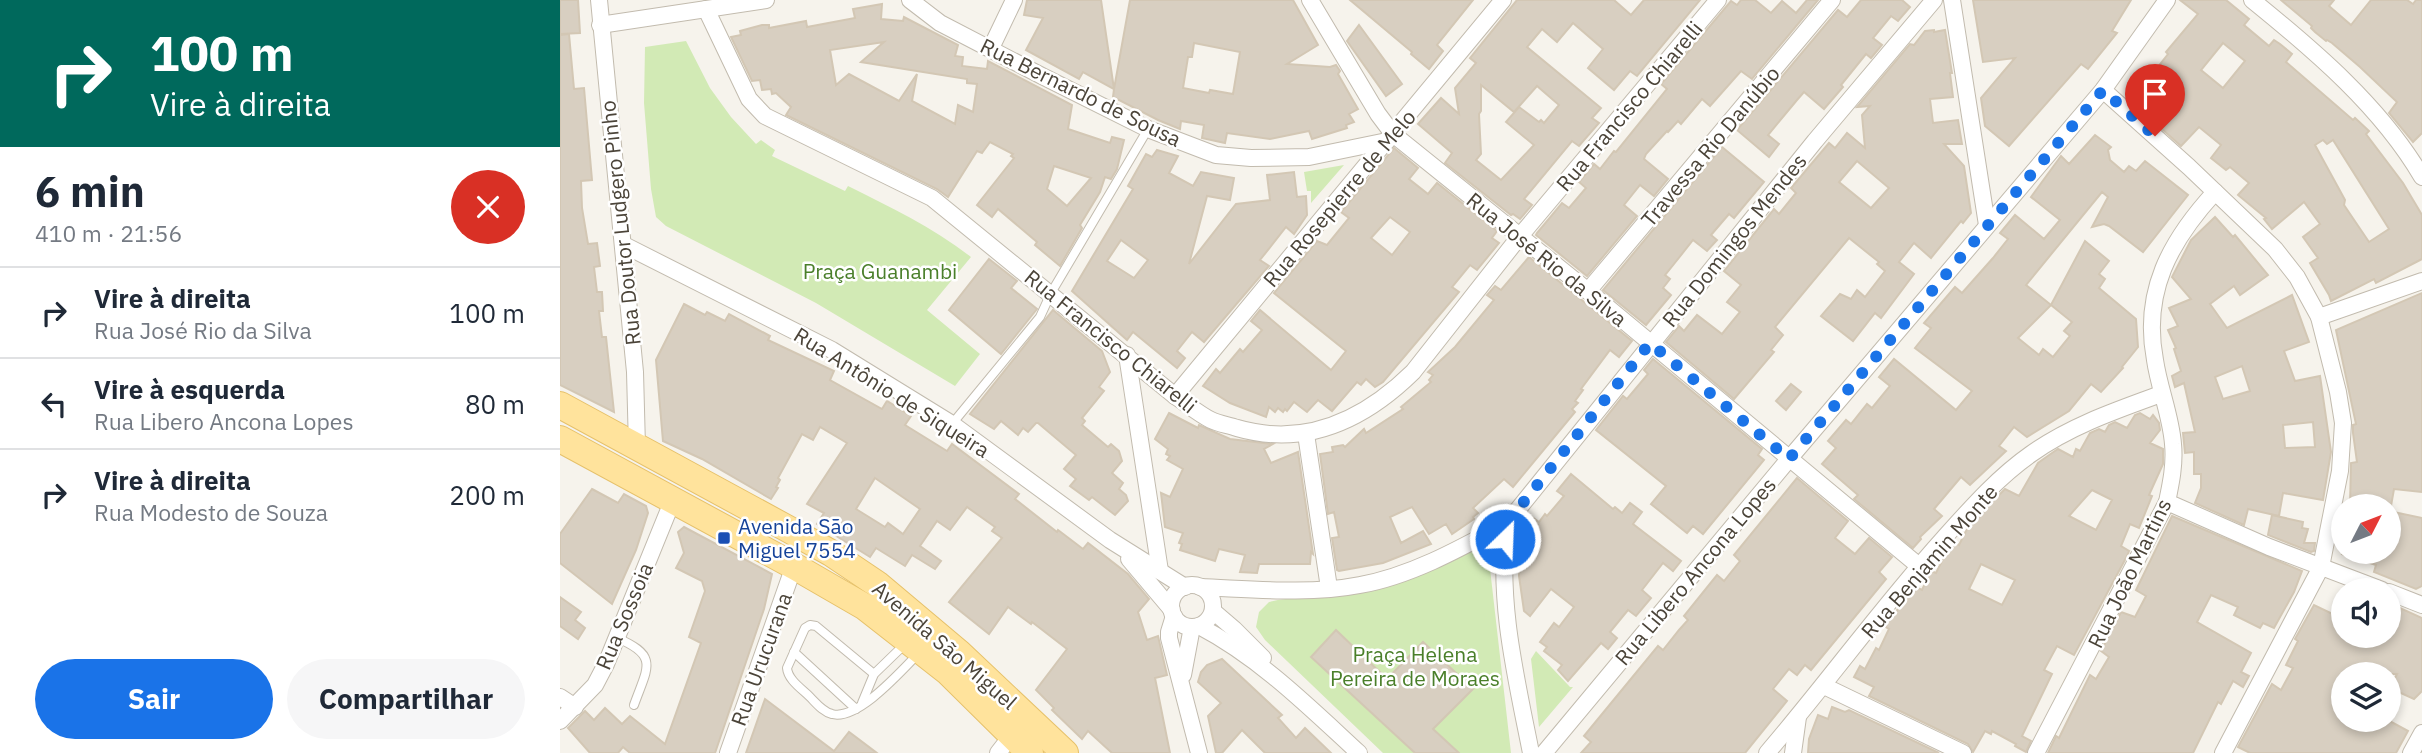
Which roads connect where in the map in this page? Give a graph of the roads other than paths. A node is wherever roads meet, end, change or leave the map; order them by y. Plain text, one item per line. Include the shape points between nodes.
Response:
1 (599, 0) edge
2 (766, 0) edge
3 (910, 0) edge
4 (1014, 0) edge
5 (1310, 0) edge
6 (1503, 0) edge
7 (1718, 0) edge
8 (1832, 0) edge
9 (1934, 0) edge
10 (1952, 0) edge
11 (2167, 0) edge
12 (2252, 0) edge
13 (706, 9) junction
14 (600, 25) junction
15 (991, 48) junction
16 (2103, 90) junction
17 (1148, 129) junction
18 (1390, 138) junction
19 (2422, 177) edge
20 (2215, 192) junction
21 (1987, 225) junction
22 (1520, 236) junction
23 (624, 246) junction
24 (2422, 281) edge
25 (1588, 291) junction
26 (1051, 293) junction
27 (2319, 317) junction
28 (1650, 343) junction
29 (1127, 355) junction
30 (2161, 394) junction
31 (1175, 396) junction
32 (560, 405) edge
33 (952, 425) junction
34 (1306, 434) junction
35 (560, 439) edge
36 (637, 447) junction
37 (1789, 459) junction
38 (672, 502) junction
39 (2168, 502) junction
40 (1507, 523) junction
41 (1110, 540) junction
42 (794, 566) junction
43 (1919, 566) junction
44 (2321, 567) junction
45 (1160, 571) junction
46 (2350, 578) edge
47 (1192, 587) junction
48 (1329, 588) junction
49 (1277, 590) junction
50 (2401, 597) edge
51 (2422, 605) edge
52 (1213, 607) junction
53 (1173, 613) junction
54 (1196, 627) junction
55 (617, 638) junction
56 (916, 646) junction
57 (794, 652) junction
58 (874, 674) junction
59 (1183, 685) junction
60 (1824, 686) junction
61 (1297, 696) junction
62 (560, 697) edge
63 (634, 705) dead end
64 (859, 706) junction
65 (575, 708) junction
66 (1798, 718) junction
67 (560, 721) edge
68 (2422, 733) edge
69 (1014, 747) edge
70 (728, 753) edge
71 (1065, 753) edge
72 (1199, 753) edge
73 (1359, 753) edge
74 (1531, 753) edge
75 (1544, 753) edge
76 (1767, 753) edge
77 (1793, 753) edge
78 (1963, 753) edge
79 (2036, 753) edge
80 (2223, 753) edge
81 (2411, 753) edge

1 - 14 street, Rua Doutor Ludgero Pinho
2 - 13 street
3 - 15 street, Rua Bernardo de Sousa via 940,23
4 - 15 street
5 - 18 street, Rua José Rio da Silva
6 - 18 street, Rua Rosepierre de Melo
7 - 22 street, Rua Francisco Chiarelli
8 - 25 street, Travessa Rio Danúbio
9 - 28 street, Rua Domingos Mendes
10 - 21 street
11 - 16 street, Rua Libero Ancona Lopes
12 - 19 street via 2368,105
13 - 14 street
13 - 26 street, Rua Francisco Chiarelli via 749,99 765,116 932,198
14 - 23 street, Rua Doutor Ludgero Pinho
15 - 17 street, Rua Bernardo de Sousa
16 - 20 street
16 - 21 street, Rua Libero Ancona Lopes
17 - 18 street, Rua Bernardo de Sousa via 1216,155 1251,158 1309,156
17 - 26 lane
18 - 22 street, Rua José Rio da Silva
18 - 31 street, Rua Rosepierre de Melo
20 - 27 street via 2275,248
20 - 30 street, Rua João Martins via 2177,238 2157,288 2152,323
21 - 37 street, Rua Libero Ancona Lopes
22 - 25 street, Rua José Rio da Silva
22 - 34 street, Rua Francisco Chiarelli via 1396,388 1355,417
23 - 33 street, Rua Antônio de Siqueira via 832,351
23 - 36 street, Rua Doutor Ludgero Pinho
24 - 27 street
25 - 28 street, Rua José Rio da Silva
26 - 29 street, Rua Francisco Chiarelli
26 - 33 lane via 1040,317
27 - 44 street via 2343,424 2340,471
28 - 37 street, Rua José Rio da Silva
28 - 40 street, Rua Domingos Mendes
29 - 31 street, Rua Francisco Chiarelli
29 - 45 street
30 - 39 street, Rua João Martins via 2173,441
30 - 43 street, Rua Benjamin Monte via 2105,414 2031,453
31 - 34 street, Rua Francisco Chiarelli via 1212,420 1260,435
32 - 36 main road, Avenida São Miguel
33 - 41 street, Rua Antônio de Siqueira
34 - 48 street
35 - 38 main road, Avenida São Miguel
36 - 71 main road, Avenida São Miguel via 821,547 877,584 959,653
37 - 43 street, Rua José Rio da Silva
37 - 75 street, Rua Libero Ancona Lopes
38 - 42 main road, Avenida São Miguel
38 - 55 street, Rua Sossoia
39 - 44 street
39 - 79 street, Rua João Martins
40 - 48 street, Rua Domingos Mendes via 1393,576
40 - 74 street via 1504,594
41 - 45 street, Rua Antônio de Siqueira
41 - 53 street, Rua Antônio de Siqueira
42 - 56 main road, Avenida São Miguel via 865,607
42 - 70 street, Rua Urucurana
43 - 60 street, Rua Benjamin Monte
44 - 46 street
44 - 80 street
45 - 47 street, Rua Antônio de Siqueira
47 - 49 street, Rua Domingos Mendes
47 - 52 street via 1210,596
47 - 53 street via 1174,596
48 - 49 street, Rua Domingos Mendes
49 - 52 street, Rua Domingos Mendes
50 - 51 street
52 - 54 street via 1210,617
52 - 61 street
53 - 54 street via 1185,626
53 - 59 street via 1169,638
54 - 59 street via 1184,662
54 - 61 street via 1226,640
55 - 63 lane via 640,648 647,659
55 - 65 street, Rua Sossoia via 595,685
56 - 58 lane
56 - 64 lane via 885,688
56 - 69 main road, Avenida São Miguel
57 - 58 lane via 805,628 816,626
57 - 64 lane
57 - 64 lane via 788,673 821,708 846,715
58 - 64 lane
59 - 72 street
60 - 66 street, Rua Benjamin Monte
60 - 78 street
61 - 73 street
62 - 65 street
65 - 67 street, Rua Sossoia
66 - 76 street, Rua Benjamin Monte
66 - 77 street
68 - 81 street

